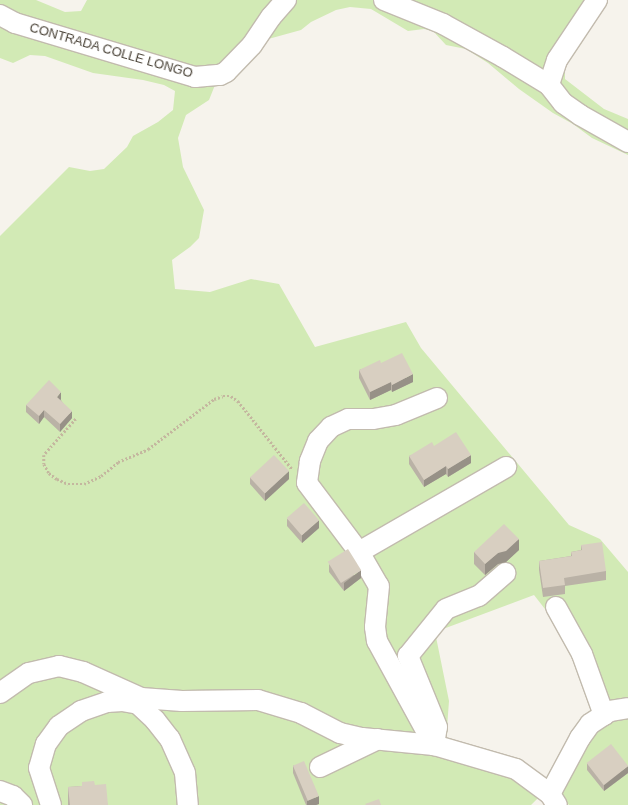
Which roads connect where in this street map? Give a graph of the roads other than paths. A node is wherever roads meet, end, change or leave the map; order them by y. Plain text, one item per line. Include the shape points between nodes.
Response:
1 (286, 0) edge
2 (384, 0) edge
3 (596, 0) edge
4 (0, 15) edge
5 (549, 85) junction
6 (628, 142) edge
7 (437, 398) dead end
8 (506, 467) dead end
9 (359, 552) junction
10 (505, 573) dead end
11 (556, 607) dead end
12 (0, 693) edge
13 (140, 702) junction
14 (628, 707) edge
15 (604, 715) junction
16 (378, 739) junction
17 (434, 744) junction
18 (320, 768) dead end
19 (0, 791) edge
20 (554, 800) edge
21 (22, 805) edge
22 (51, 805) edge
23 (188, 805) edge

1 - 4 street, CONTRADA COLLE LONGO via 252,45 226,72 220,75 195,77 16,23
2 - 5 street via 443,24
3 - 5 street via 557,60
5 - 6 street via 563,103
7 - 9 street via 396,415 373,419 348,419 331,427 318,442 310,461 307,483
8 - 9 street
9 - 17 street via 379,586 375,627 377,641
10 - 17 street via 479,596 446,609 408,656 437,727
11 - 15 street via 582,654
12 - 13 street via 29,673 59,666 83,672
13 - 16 street via 258,700 301,713 340,732
13 - 22 street via 108,702 81,711 59,726 46,744 39,768
13 - 23 street via 170,739 185,773
14 - 15 street
15 - 20 street via 590,724 580,738
16 - 17 street
16 - 18 street
17 - 20 street via 516,770
19 - 21 street via 13,796

